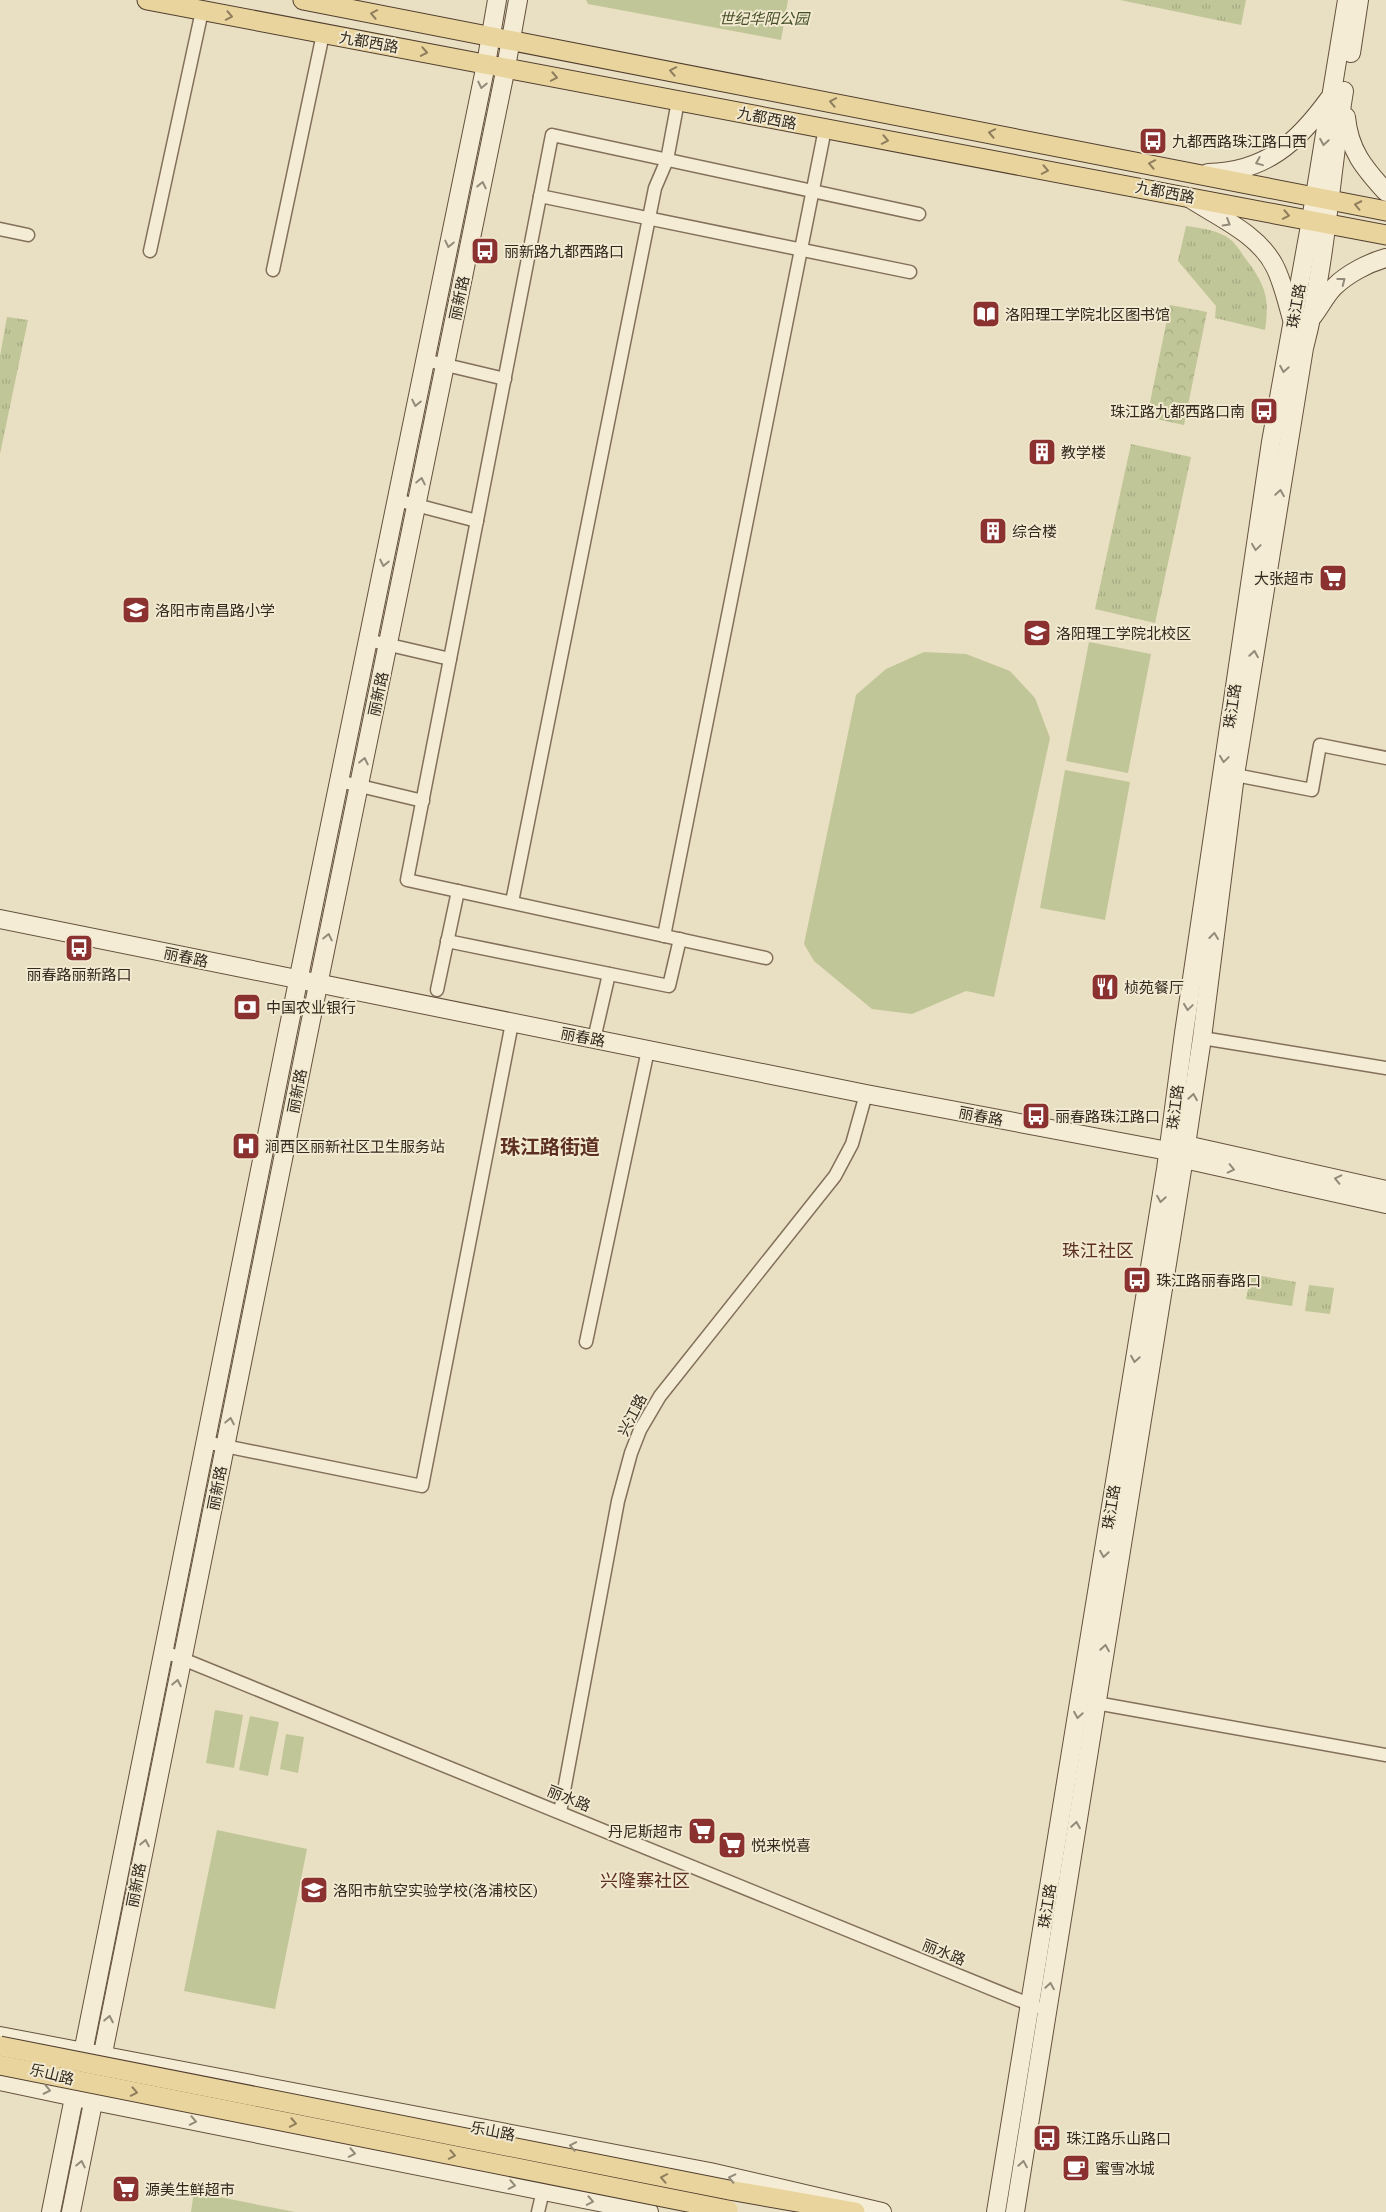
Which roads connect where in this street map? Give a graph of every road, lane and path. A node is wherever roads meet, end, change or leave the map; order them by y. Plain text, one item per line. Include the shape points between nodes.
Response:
1 (147, 0) edge
2 (303, 0) edge
3 (497, 0) edge
4 (518, 0) edge
5 (1347, 0) edge
6 (1359, 0) edge
7 (202, 11) junction
8 (323, 34) junction
9 (491, 37) junction
10 (511, 40) junction
11 (486, 64) junction
12 (506, 67) junction
13 (1338, 94) junction
14 (678, 101) junction
15 (825, 128) junction
16 (667, 160) junction
17 (1200, 173) junction
18 (813, 191) junction
19 (1386, 192) edge
20 (540, 196) junction
21 (1186, 196) junction
22 (1323, 198) junction
23 (1386, 211) edge
24 (919, 214) dead end
25 (650, 218) junction
26 (1319, 222) junction
27 (0, 229) edge
28 (28, 235) dead end
29 (1386, 235) edge
30 (801, 250) junction
31 (150, 251) dead end
32 (1386, 258) edge
33 (273, 270) dead end
34 (910, 272) dead end
35 (1312, 319) junction
36 (1293, 321) junction
37 (425, 360) junction
38 (445, 365) junction
39 (505, 379) junction
40 (397, 500) junction
41 (416, 505) junction
42 (477, 521) junction
43 (368, 640) junction
44 (388, 645) junction
45 (450, 660) junction
46 (1386, 758) edge
47 (1235, 775) junction
48 (339, 781) junction
49 (359, 786) junction
50 (423, 801) junction
51 (458, 891) junction
52 (512, 902) junction
53 (0, 919) edge
54 (664, 936) junction
55 (680, 939) junction
56 (447, 941) junction
57 (766, 958) dead end
58 (609, 974) junction
59 (298, 980) junction
60 (318, 985) junction
61 (437, 990) dead end
62 (512, 1023) junction
63 (1202, 1038) junction
64 (594, 1039) junction
65 (648, 1050) junction
66 (1386, 1068) edge
67 (866, 1094) junction
68 (1168, 1151) junction
69 (1185, 1152) junction
70 (1386, 1190) edge
71 (1386, 1204) edge
72 (586, 1342) dead end
73 (205, 1442) junction
74 (225, 1446) junction
75 (163, 1651) junction
76 (182, 1658) junction
77 (1096, 1703) junction
78 (1386, 1755) edge
79 (560, 1812) junction
80 (1038, 2008) junction
81 (0, 2036) edge
82 (0, 2046) edge
83 (0, 2052) edge
84 (102, 2056) junction
85 (0, 2064) edge
86 (81, 2066) junction
87 (0, 2081) edge
88 (75, 2096) junction
89 (94, 2101) junction
90 (543, 2191) junction
91 (733, 2211) edge
92 (51, 2212) edge
93 (71, 2212) edge
94 (538, 2212) edge
95 (649, 2212) edge
96 (855, 2212) edge
97 (882, 2212) edge
98 (996, 2212) edge
99 (1015, 2212) edge

1 - 7 main road, 九都西路
9 -> 2 main road, 九都西路
3 - 9 main road, 丽新路
4 - 10 main road, 丽新路
5 - 13 main road, 珠江路
6 - 13 main road, 珠江路
7 -> 8 main road, 九都西路
7 - 31 street
8 -> 11 main road, 九都西路
8 - 33 street
9 - 10 main road, 九都西路
9 - 11 main road, 丽新路
10 - 12 main road, 丽新路
17 -> 10 main road, 九都西路
11 - 12 main road, 九都西路
11 -> 37 main road, 丽新路
12 -> 14 main road, 九都西路
38 -> 12 main road, 丽新路
13 -> 17 main road via 1290,145 1263,162 1227,173
13 - 19 main road via 1353,148 1364,168
13 - 22 main road, 珠江路
14 - 15 main road, 九都西路
14 - 16 street
15 - 18 street
15 -> 21 main road, 九都西路
16 - 18 street
16 - 20 street via 552,135
16 - 25 street via 655,188
17 - 22 main road, 九都西路
18 - 24 street
18 - 30 street
20 - 25 street
20 - 39 street
21 -> 26 main road, 九都西路
21 -> 36 main road via 1261,246 1275,266
23 -> 22 main road, 九都西路
22 - 26 main road, 珠江路
25 - 30 street
25 - 52 street
26 - 29 main road, 九都西路
26 - 35 main road, 珠江路
26 - 36 main road, 珠江路
27 - 28 street
30 - 34 street
30 - 54 street
35 -> 32 main road via 1334,287 1376,260
47 -> 35 main road, 珠江路 via 1304,348
36 -> 68 main road, 珠江路 via 1268,461
37 - 38 street
37 -> 40 main road, 丽新路
38 - 39 street
41 -> 38 main road, 丽新路
39 - 42 street
40 - 41 street
40 -> 43 main road, 丽新路
41 - 42 street
41 - 44 main road, 丽新路
42 - 45 street
43 - 44 street
43 - 48 main road, 丽新路
44 - 45 street
49 -> 44 main road, 丽新路
45 - 50 street
46 - 47 street via 1320,745 1312,790
63 -> 47 main road, 珠江路
48 - 49 street
48 - 59 main road, 丽新路
49 - 50 street
60 -> 49 main road, 丽新路
50 - 51 street via 407,880
51 - 52 street
51 - 56 street
52 - 54 street
53 - 59 main road, 丽春路
54 - 55 street
55 - 57 street
55 - 58 street via 670,986
56 - 58 street
56 - 61 street
58 - 64 street
59 - 60 main road, 丽春路
59 - 73 main road, 丽新路
60 - 62 main road, 丽春路
74 -> 60 main road, 丽新路
62 - 64 main road, 丽春路
62 - 74 street via 422,1486
63 - 66 street
69 -> 63 main road, 珠江路
64 - 65 main road, 丽春路
65 - 67 main road, 丽春路
65 - 72 street
67 - 68 main road, 丽春路
67 - 79 street, 兴江路 via 852,1144 835,1176 660,1396 640,1430 618,1501
68 - 69 main road, 丽春路
68 -> 80 main road, 珠江路
70 -> 69 main road, 丽春路
69 -> 71 main road, 丽春路
77 -> 69 main road, 珠江路
73 - 74 street
73 - 75 main road, 丽新路
74 - 76 main road, 丽新路
75 - 76 street, 丽水路
75 - 86 main road, 丽新路
76 - 79 street, 丽水路
84 -> 76 main road, 丽新路
77 - 78 street
80 -> 77 main road, 珠江路
79 - 80 street, 丽水路
80 - 98 main road, 珠江路
99 -> 80 main road, 珠江路
81 - 86 main road, 乐山路
96 -> 82 main road, bridge
83 - 86 main road, 乐山路
84 - 86 main road, 乐山路
84 - 89 main road, 丽新路
97 -> 84 main road, 乐山路 via 710,2172
85 - 86 main road, 乐山路
85 -> 91 main road, bridge
86 - 88 main road, 丽新路
86 - 89 main road, 乐山路
87 -> 88 main road, 乐山路
88 - 89 main road, 乐山路
88 - 92 main road, 丽新路
89 -> 90 main road, 乐山路
93 -> 89 main road, 丽新路
90 - 94 street
90 -> 95 main road, 乐山路

